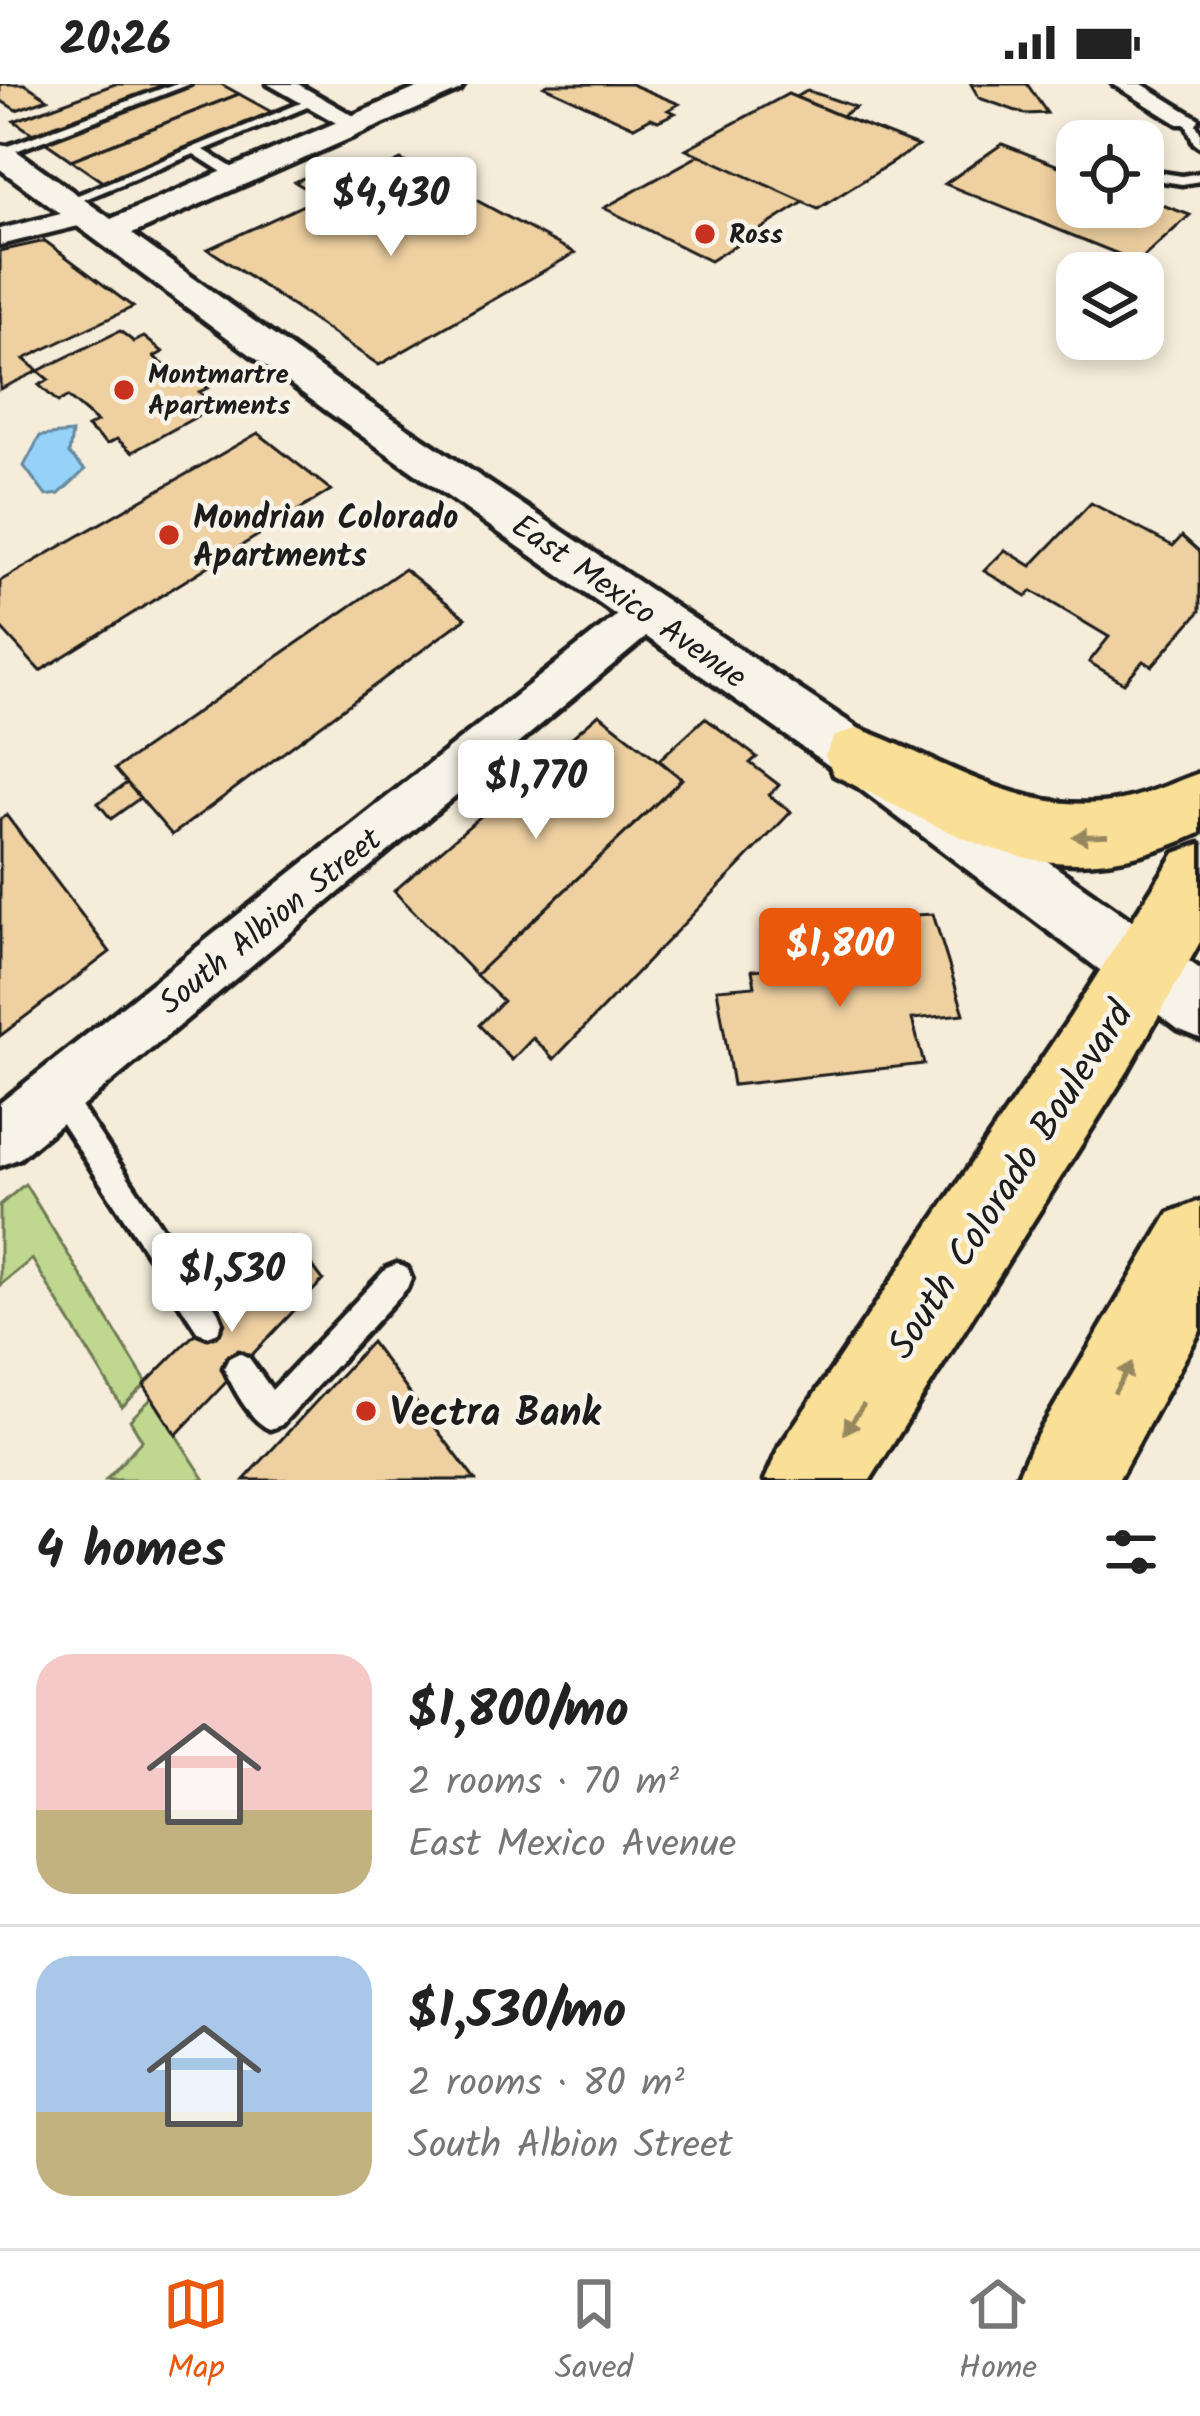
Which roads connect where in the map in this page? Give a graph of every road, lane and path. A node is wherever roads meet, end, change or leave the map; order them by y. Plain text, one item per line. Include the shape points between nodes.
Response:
1 (184, 84) edge
2 (280, 84) edge
3 (450, 84) edge
4 (1125, 84) edge
5 (313, 101) junction
6 (1187, 119) joint
7 (356, 124) junction
8 (1200, 143) edge
9 (195, 149) junction
10 (0, 153) edge
11 (237, 176) junction
12 (1200, 177) edge
13 (1164, 178) edge
14 (87, 217) junction
15 (0, 237) edge
16 (649, 612) junction
17 (856, 756) junction
18 (1200, 802) edge
19 (1200, 876) edge
20 (1172, 987) edge
21 (57, 1092) junction
22 (0, 1138) edge
23 (1200, 1244) edge
24 (397, 1278) dead end
25 (208, 1322) dead end
26 (239, 1368) dead end
27 (814, 1480) edge
28 (1065, 1480) edge

1 - 10 lane
2 - 5 street
3 - 7 street
4 - 6 street
5 - 7 street
5 - 9 lane
6 - 8 lane
7 - 11 street
9 - 11 lane
9 - 14 lane
10 - 14 street, East Mexico Avenue
11 - 14 street
12 - 13 lane
14 - 15 street
14 - 16 street, East Mexico Avenue
16 - 17 street, East Mexico Avenue
16 - 21 street, South Albion Street
18 -> 17 main road via 1129,832 1052,837
17 - 20 street, East Mexico Avenue
19 - 20 main road, South Colorado Boulevard
20 -> 27 main road, South Colorado Boulevard via 992,1211
21 - 22 street, South Albion Street
21 - 25 lane
28 -> 23 main road
24 - 26 lane via 270,1414

